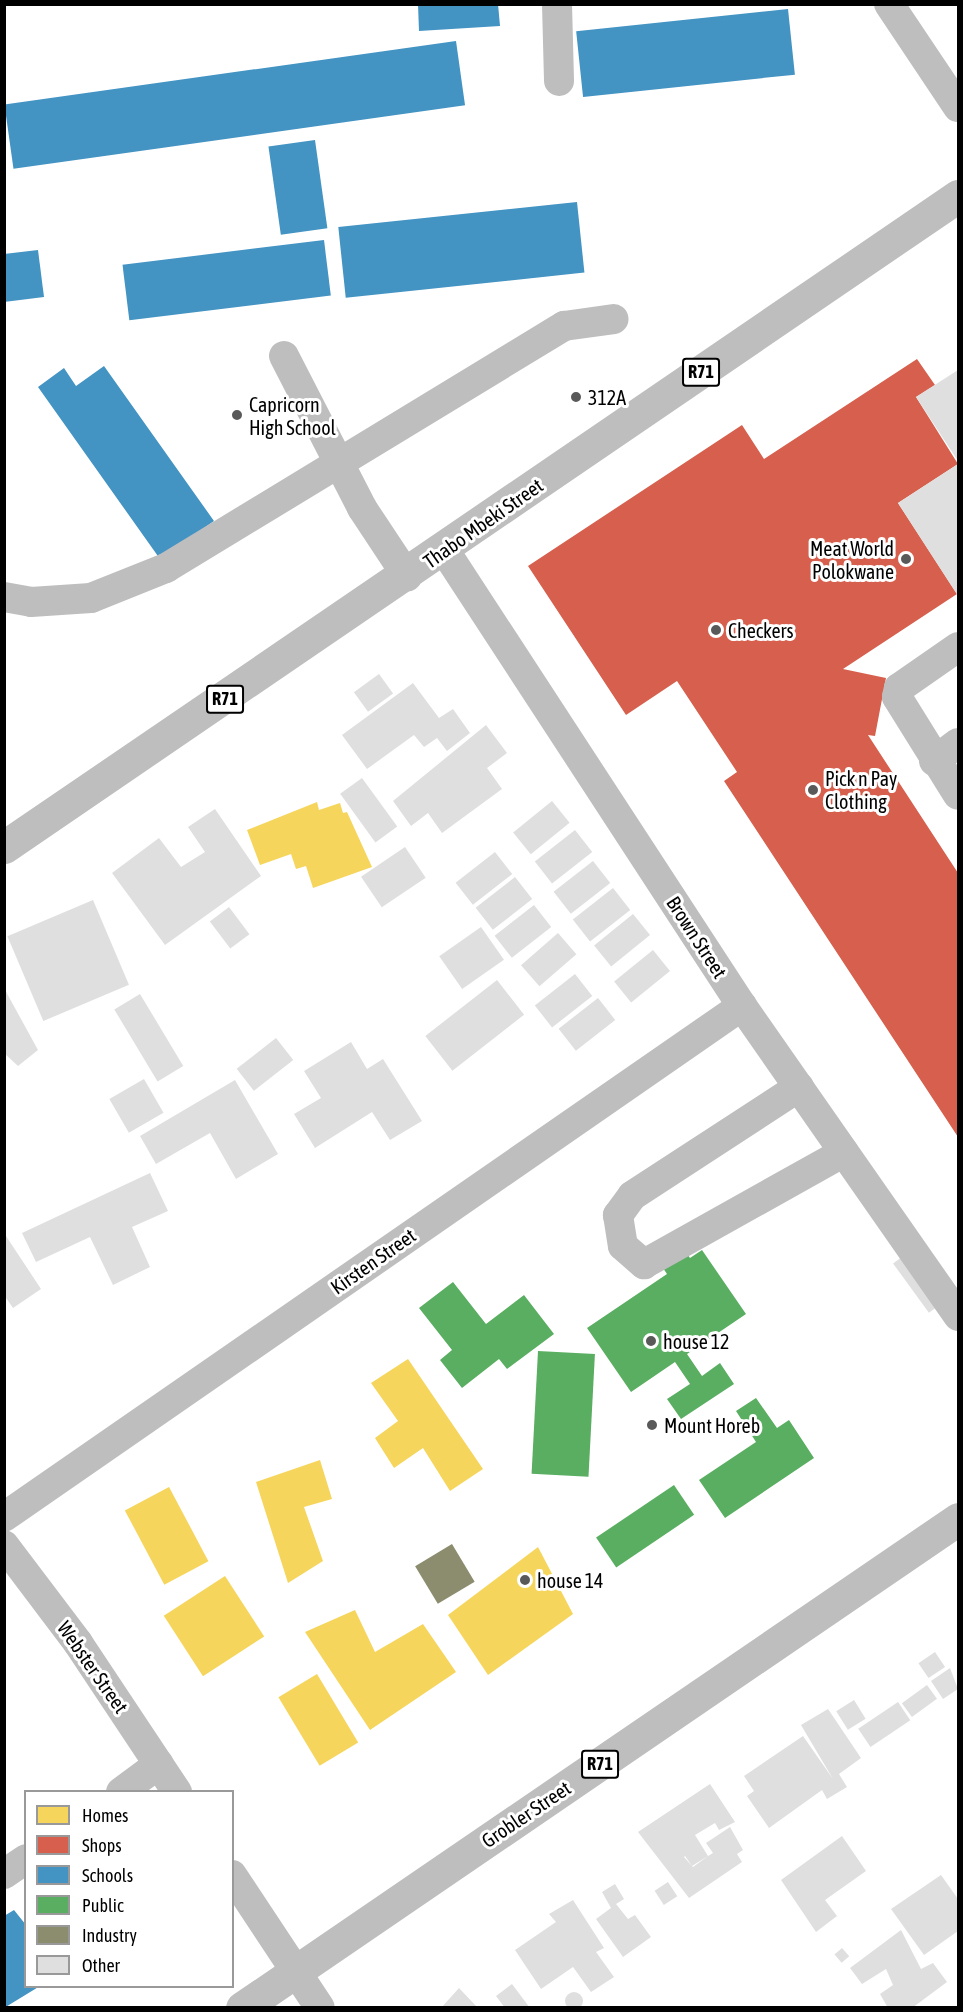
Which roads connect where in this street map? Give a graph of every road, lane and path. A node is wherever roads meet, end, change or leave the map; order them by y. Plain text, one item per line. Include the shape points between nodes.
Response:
1 (557, 4) edge
2 (889, 4) edge
3 (559, 81) dead end
4 (958, 107) edge
5 (958, 196) edge
6 (615, 319) dead end
7 (284, 356) dead end
8 (339, 461) junction
9 (445, 551) junction
10 (407, 576) junction
11 (4, 597) edge
12 (958, 647) edge
13 (958, 743) edge
14 (934, 761) junction
15 (958, 795) edge
16 (4, 847) edge
17 (742, 1006) junction
18 (799, 1086) junction
19 (844, 1152) junction
20 (958, 1316) edge
21 (4, 1517) edge
22 (958, 1520) edge
23 (4, 1545) edge
24 (159, 1764) junction
25 (122, 1790) edge
26 (176, 1790) edge
27 (24, 1860) edge
28 (4, 1874) edge
29 (234, 1878) edge
30 (298, 1970) junction
31 (242, 2007) edge
32 (320, 2007) edge

1 - 3 street
2 - 4 street
5 - 9 main road, Thabo Mbeki Street / R71
6 - 8 street via 564,326
7 - 8 street
8 - 10 street
8 - 11 street via 155,572 91,598 31,602
9 - 10 main road, Thabo Mbeki Street / R71
9 - 17 street, Brown Street
10 - 16 main road, Thabo Mbeki Street / R71
12 - 14 street via 899,688 898,703
13 - 14 street
14 - 15 street
17 - 18 street, Brown Street
17 - 21 street, Kirsten Street
18 - 19 street, Brown Street
18 - 19 street via 632,1196 618,1215 623,1246 644,1264
19 - 20 street, Brown Street
22 - 30 main road, Grobler Street / R71
23 - 24 street, Webster Street
24 - 25 street
24 - 26 street, Webster Street
27 - 28 street
29 - 30 street
30 - 31 main road, Grobler Street / R71
30 - 32 street

